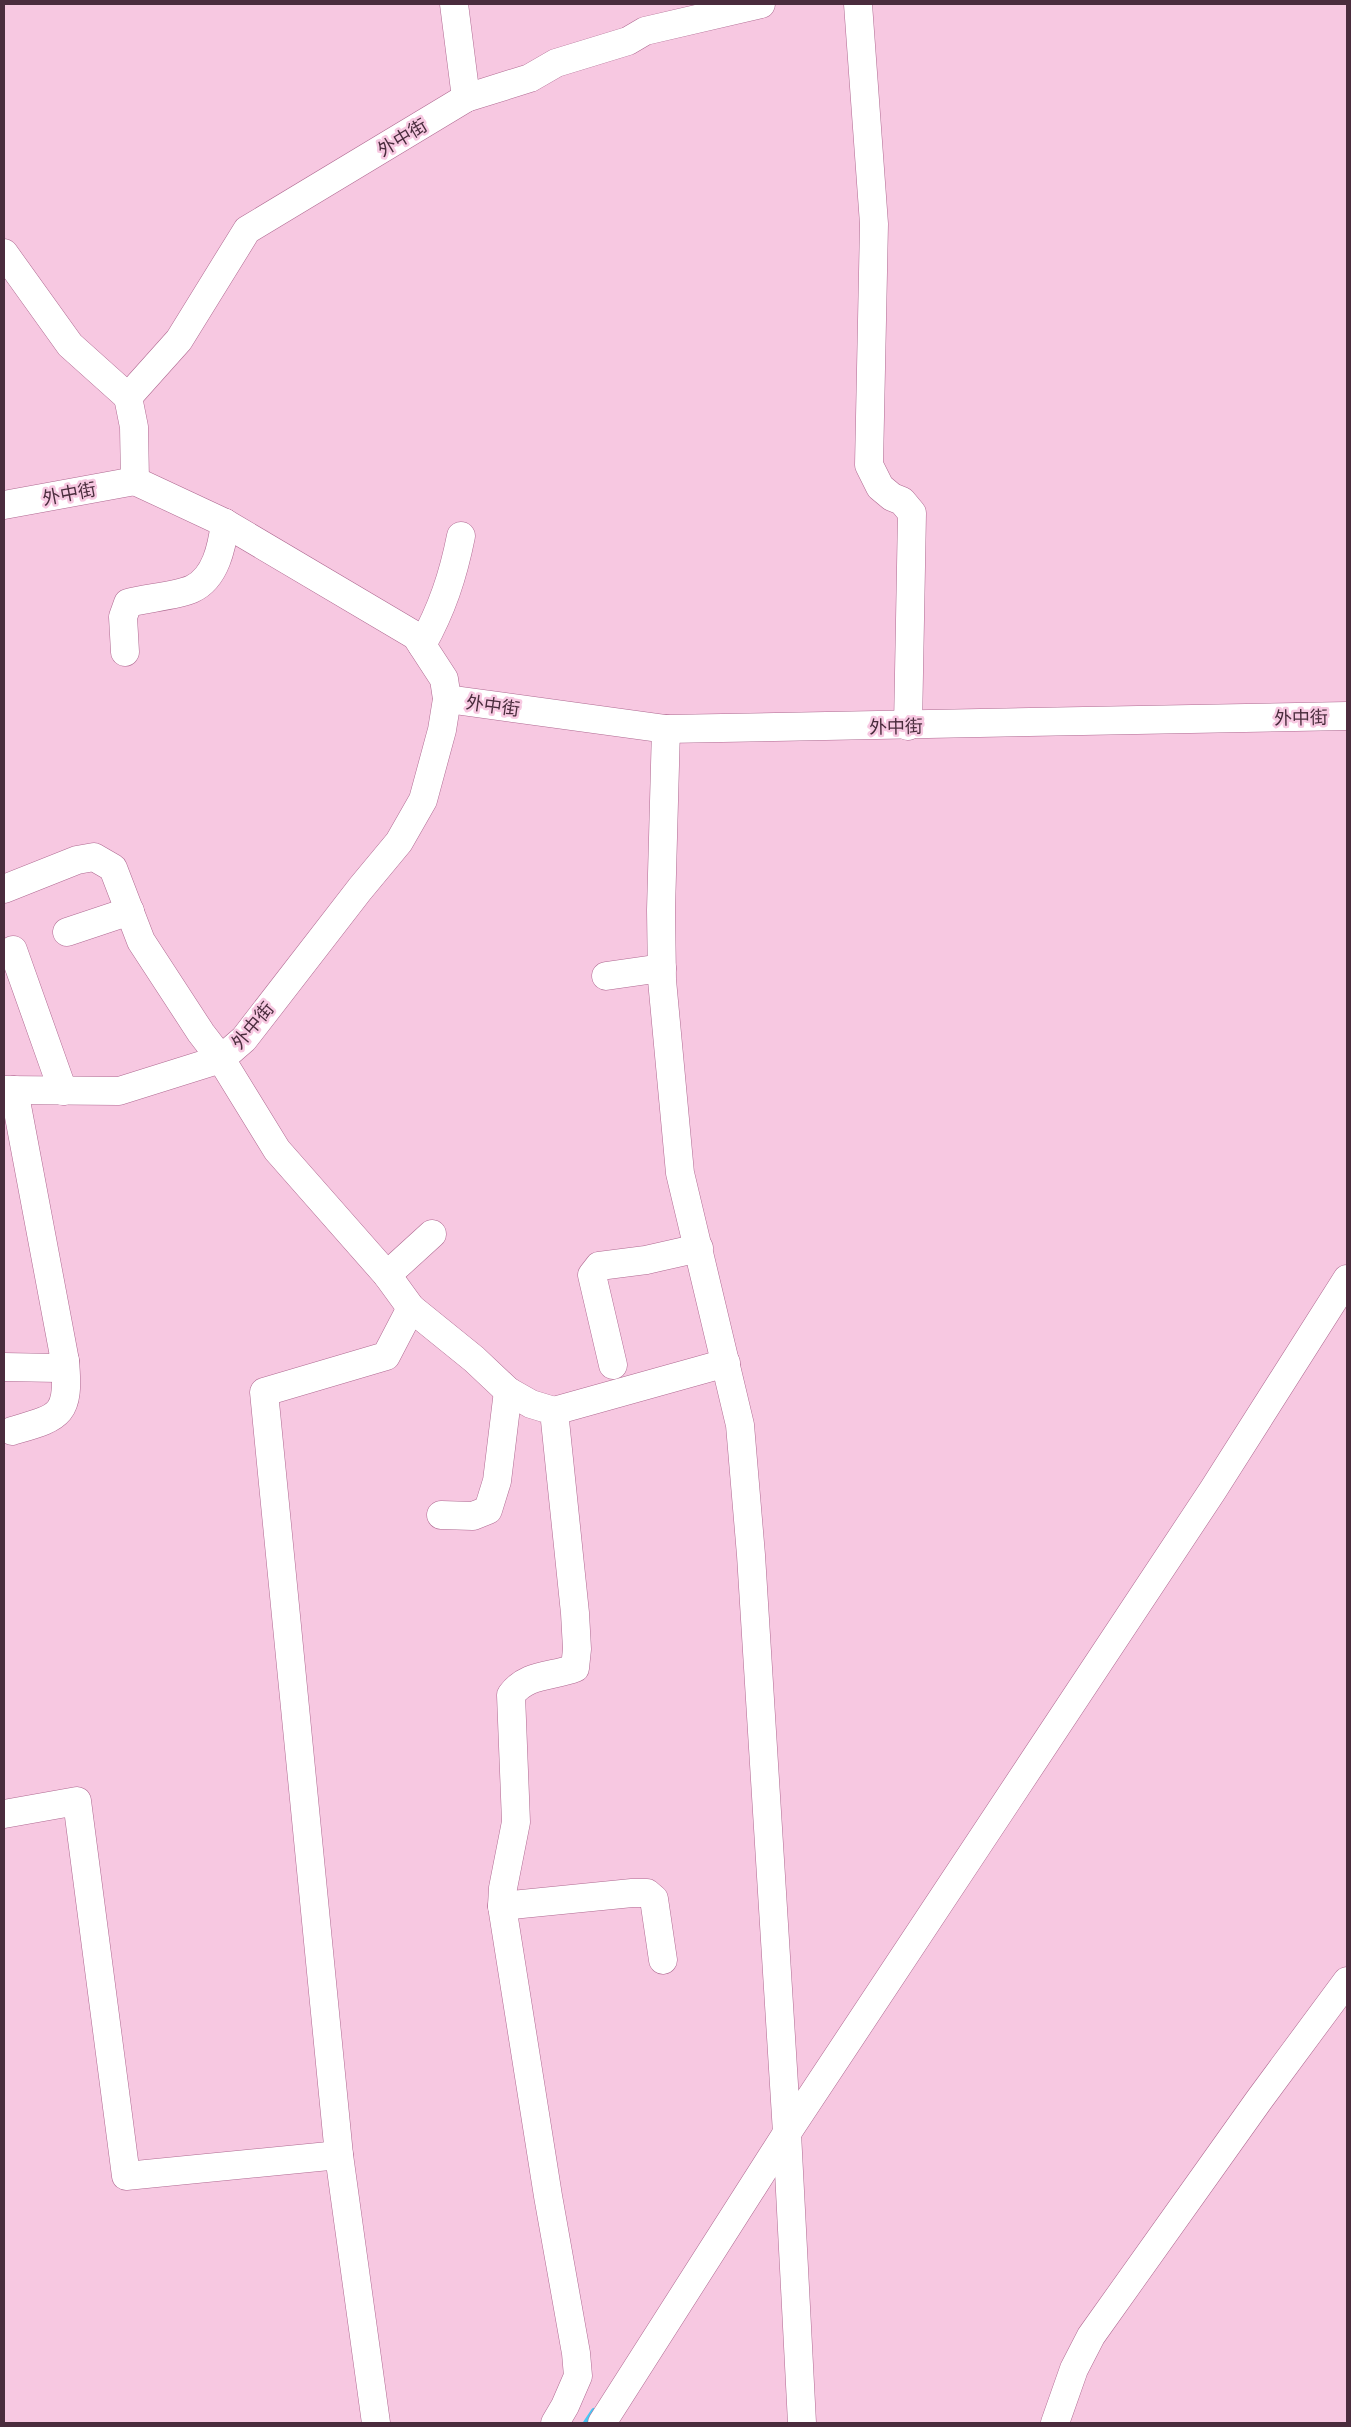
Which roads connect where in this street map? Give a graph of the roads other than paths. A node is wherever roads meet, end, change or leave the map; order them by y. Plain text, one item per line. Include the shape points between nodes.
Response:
1 (454, 4) edge
2 (762, 4) edge
3 (858, 4) edge
4 (466, 98) junction
5 (4, 253) edge
6 (128, 397) junction
7 (135, 481) junction
8 (4, 505) edge
9 (225, 523) junction
10 (461, 536) dead end
11 (422, 645) junction
12 (125, 652) dead end
13 (447, 699) junction
14 (1347, 716) edge
15 (908, 726) junction
16 (666, 730) junction
17 (4, 889) edge
18 (130, 911) junction
19 (67, 932) dead end
20 (12, 950) dead end
21 (662, 968) junction
22 (606, 976) dead end
23 (221, 1059) junction
24 (9, 1090) edge
25 (62, 1090) junction
26 (432, 1234) dead end
27 (699, 1248) junction
28 (387, 1275) junction
29 (1347, 1279) edge
30 (411, 1308) junction
31 (65, 1361) junction
32 (726, 1363) junction
33 (613, 1365) dead end
34 (4, 1367) edge
35 (508, 1391) junction
36 (554, 1412) junction
37 (12, 1431) dead end
38 (441, 1516) dead end
39 (4, 1814) edge
40 (502, 1906) junction
41 (663, 1960) dead end
42 (1347, 1982) edge
43 (787, 2133) junction
44 (339, 2155) junction
45 (376, 2423) edge
46 (555, 2423) edge
47 (602, 2423) edge
48 (802, 2423) edge
49 (1056, 2423) edge

1 - 4 street
2 - 4 street, 外中街 via 645,30 628,41 556,63 530,78
3 - 15 street via 874,224 869,465 880,487 902,501 912,513
4 - 6 street, 外中街 via 247,230 180,340
5 - 6 street via 70,346
6 - 7 street via 134,427
7 - 8 street, 外中街
7 - 9 street, 外中街
9 - 11 street, 外中街 via 416,636
9 - 12 street via 222,548 208,576 192,589 128,603 122,617
10 - 11 street via 440,613
11 - 13 street, 外中街 via 444,679
13 - 16 street, 外中街
13 - 23 street, 外中街 via 423,800 399,842 244,1039
14 - 15 street, 外中街
15 - 16 street, 外中街
16 - 21 street
17 - 18 street via 77,860 94,857 113,868
18 - 19 street
18 - 23 street via 142,941
20 - 25 street
21 - 22 street
21 - 27 street via 680,1173
23 - 25 street, 外中街 via 119,1091
23 - 28 street via 277,1150
24 - 25 street, 外中街
24 - 31 street
26 - 28 street
27 - 32 street
27 - 33 street via 599,1266 592,1275
28 - 30 street
29 - 43 street via 1213,1490
30 - 35 street
30 - 44 street via 386,1356 264,1392
31 - 34 street via 58,1368
31 - 37 street via 67,1384 62,1409 48,1420
32 - 36 street
32 - 43 street via 740,1425 751,1555
35 - 36 street
35 - 38 street via 497,1481 488,1510 474,1516
36 - 40 street via 576,1613 575,1668 561,1674 531,1678 518,1685 510,1695 516,1822
39 - 44 street via 77,1801 126,2176
40 - 41 street via 647,1893 654,1898
40 - 46 street via 576,2353 578,2376
42 - 49 street via 1091,2336 1074,2370
43 - 47 street
43 - 48 street
44 - 45 street

